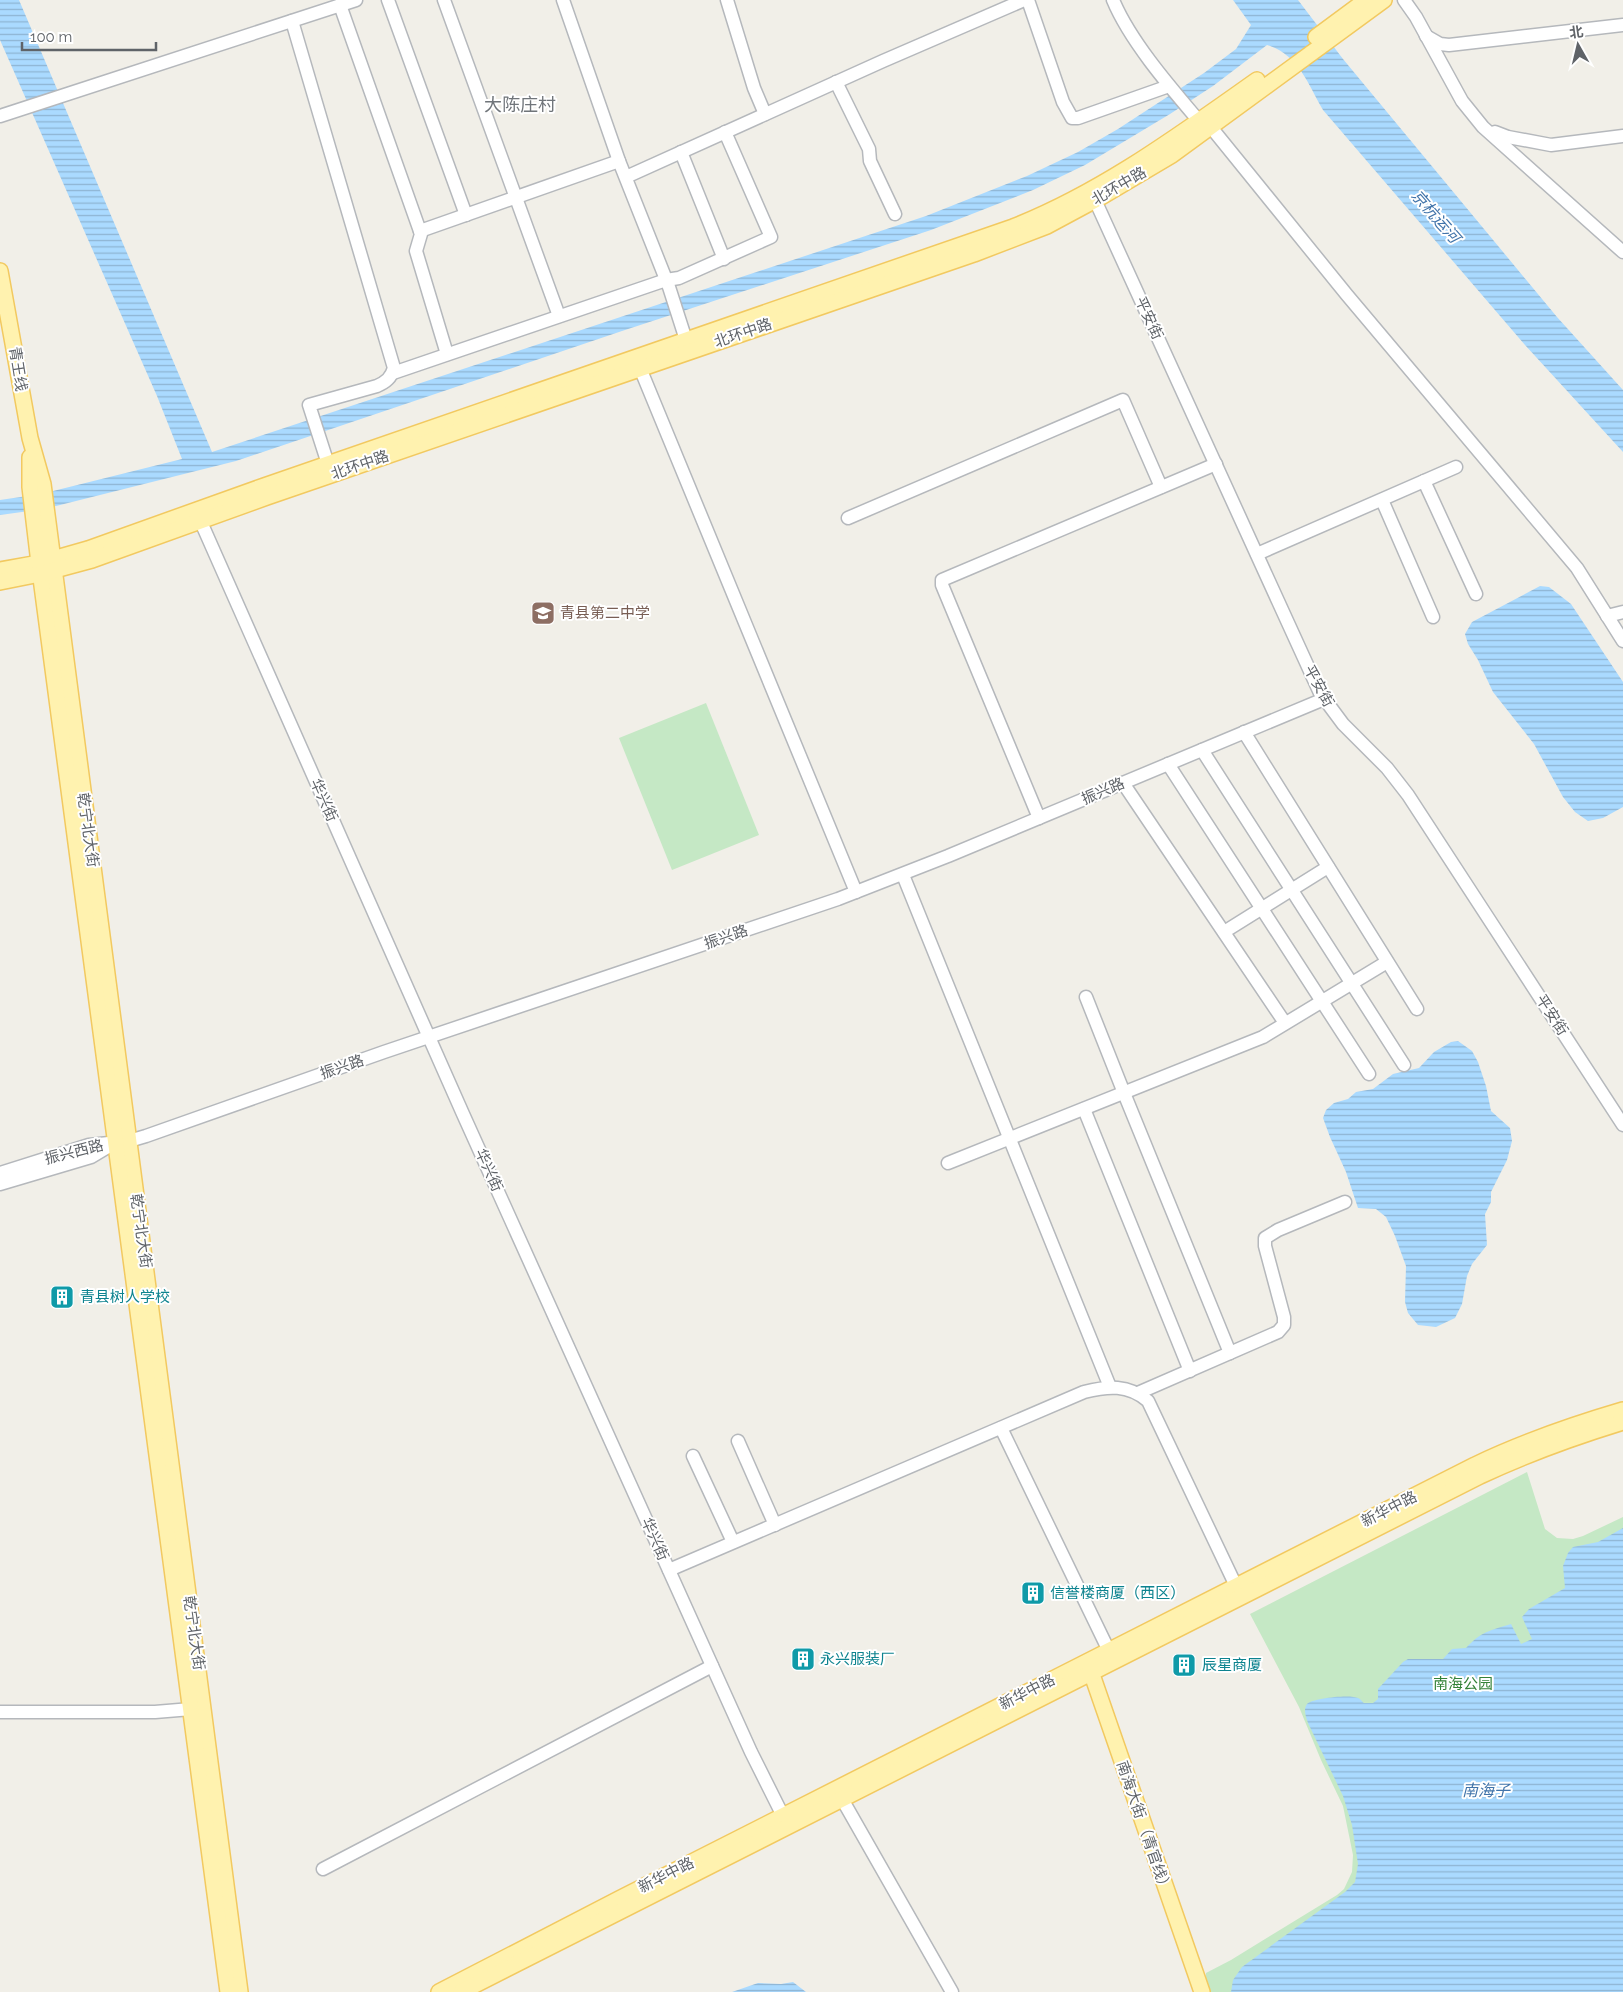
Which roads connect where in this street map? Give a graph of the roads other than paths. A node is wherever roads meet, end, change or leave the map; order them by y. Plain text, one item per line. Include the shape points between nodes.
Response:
1 (388, 0) edge
2 (444, 0) edge
3 (563, 0) edge
4 (727, 0) edge
5 (1026, 0) edge
6 (1113, 0) edge
7 (1366, 0) edge
8 (1384, 0) edge
9 (1404, 0) edge
10 (349, 2) edge
11 (292, 21) junction
12 (1623, 24) edge
13 (1338, 28) junction
14 (1426, 36) junction
15 (836, 82) junction
16 (1169, 86) junction
17 (765, 114) junction
18 (0, 116) edge
19 (1205, 124) junction
20 (1484, 127) junction
21 (725, 132) junction
22 (1623, 136) edge
23 (681, 152) junction
24 (619, 161) junction
25 (626, 178) junction
26 (516, 197) junction
27 (1095, 200) junction
28 (895, 214) dead end
29 (466, 215) junction
30 (420, 231) junction
31 (1623, 252) edge
32 (724, 259) junction
33 (0, 271) edge
34 (666, 280) junction
35 (559, 316) junction
36 (686, 340) junction
37 (447, 354) junction
38 (640, 368) junction
39 (393, 373) junction
40 (328, 464) junction
41 (1216, 464) junction
42 (1456, 467) dead end
43 (1424, 481) junction
44 (36, 486) joint
45 (1161, 487) junction
46 (1382, 500) junction
47 (198, 516) junction
48 (848, 518) dead end
49 (1257, 554) junction
50 (46, 567) junction
51 (0, 570) edge
52 (0, 582) edge
53 (1476, 594) dead end
54 (1623, 612) edge
55 (1607, 616) junction
56 (1433, 617) dead end
57 (1623, 641) edge
58 (1324, 699) junction
59 (1244, 732) junction
60 (1202, 750) junction
61 (1168, 764) junction
62 (1123, 783) junction
63 (1039, 818) junction
64 (1328, 866) junction
65 (903, 874) junction
66 (1291, 889) junction
67 (856, 892) junction
68 (1261, 908) junction
69 (1224, 932) junction
70 (1387, 962) junction
71 (1352, 984) junction
72 (1086, 997) dead end
73 (1322, 1002) junction
74 (1416, 1009) dead end
75 (1285, 1024) junction
76 (429, 1037) junction
77 (1404, 1065) dead end
78 (1369, 1074) dead end
79 (1124, 1094) junction
80 (1084, 1109) junction
81 (1623, 1124) edge
82 (1009, 1139) junction
83 (122, 1142) junction
84 (948, 1163) dead end
85 (0, 1172) edge
86 (0, 1184) edge
87 (1345, 1202) dead end
88 (1230, 1353) junction
89 (1190, 1370) junction
90 (1110, 1387) junction
91 (1138, 1394) junction
92 (1623, 1410) edge
93 (1623, 1422) edge
94 (1001, 1428) junction
95 (738, 1441) dead end
96 (693, 1456) dead end
97 (775, 1525) junction
98 (733, 1542) junction
99 (669, 1570) junction
100 (1236, 1586) junction
101 (1110, 1651) junction
102 (712, 1666) junction
103 (1090, 1668) junction
104 (190, 1709) junction
105 (0, 1712) edge
106 (842, 1799) junction
107 (786, 1821) junction
108 (323, 1869) dead end
109 (213, 1880) junction
110 (218, 1992) edge
111 (228, 1992) edge
112 (241, 1992) edge
113 (439, 1992) edge
114 (461, 1992) edge
115 (952, 1992) edge
116 (1202, 1992) edge

1 - 29 street
2 - 26 street
3 - 24 street
4 - 17 street
5 - 15 street
5 - 16 street via 1063,102 1072,118
6 - 16 street
7 - 13 main road, 北环中路
8 - 13 main road, 北环中路
9 - 14 street
10 - 11 street
10 - 30 street
11 - 18 street
11 - 39 street
12 - 14 street via 1449,45
13 - 19 main road, 北环中路
14 - 20 street via 1462,101
15 - 17 street
15 - 28 street via 869,149 870,161
16 - 19 street
17 - 21 street
19 - 27 main road, 北环中路 via 1172,155
19 - 36 main road, 北环中路 via 1043,216
19 - 55 street via 1577,568
20 - 22 street via 1508,137 1551,145
20 - 31 street
21 - 23 street
21 - 32 street via 771,237
23 - 25 street
23 - 32 street
24 - 25 street
24 - 26 street
25 - 34 street
26 - 29 street
26 - 35 street
27 - 38 main road, 北环中路 via 1017,238
27 - 41 street, 平安街
29 - 30 street
30 - 37 street via 416,251
32 - 34 street via 679,278
33 - 44 main road, 青王线
34 - 35 street
34 - 36 street
35 - 37 street
36 - 40 main road, 北环中路
37 - 39 street
38 - 47 main road, 北环中路
38 - 67 street
39 - 40 street via 386,382 377,386 309,405
40 - 47 main road, 北环中路
41 - 45 street
41 - 49 street, 平安街
42 - 43 street
43 - 46 street
43 - 53 street
44 - 50 main road, 乾宁北大街
45 - 48 street via 1123,400
45 - 63 street via 942,580
46 - 49 street
46 - 56 street
47 - 50 main road, 北环中路 via 88,549
47 - 76 street, 华兴街
49 - 58 street, 平安街
50 - 51 main road
50 - 52 main road
50 - 83 main road, 乾宁北大街
54 - 55 street
55 - 57 street
58 - 59 street, 振兴路
58 - 81 street, 平安街 via 1342,724 1387,768 1408,795
59 - 60 street, 振兴路
59 - 64 street
60 - 61 street, 振兴路
60 - 66 street
61 - 62 street, 振兴路
61 - 68 street
62 - 63 street, 振兴路
62 - 69 street
63 - 65 street, 振兴路
64 - 66 street
64 - 70 street
65 - 67 street, 振兴路
65 - 82 street
66 - 68 street
66 - 71 street
67 - 76 street, 振兴路
68 - 69 street
68 - 73 street
69 - 75 street
70 - 71 street
70 - 74 street
71 - 73 street
71 - 77 street
72 - 79 street
73 - 75 street
73 - 78 street
75 - 79 street via 1263,1037
76 - 83 street, 振兴路
76 - 99 street, 华兴街
79 - 80 street
79 - 88 street
80 - 82 street
80 - 89 street
82 - 84 street
82 - 90 street
83 - 85 street, 振兴西路 via 89,1145
83 - 86 street, 振兴西路 via 91,1157
83 - 104 main road, 乾宁北大街
83 - 112 main road, 乾宁北大街
87 - 88 street via 1265,1238 1264,1246 1284,1325 1278,1332
88 - 89 street
89 - 91 street
90 - 91 street via 1129,1389
90 - 94 street via 1084,1392
91 - 100 street via 1148,1401
92 - 100 main road, 新华中路 via 1518,1445
93 - 103 main road, 新华中路 via 1531,1453 1480,1476
94 - 97 street
94 - 101 street
95 - 97 street
96 - 98 street
97 - 98 street
98 - 99 street
99 - 102 street, 华兴街
100 - 101 main road, 新华中路
101 - 103 main road, 新华中路
102 - 107 street, 华兴街
102 - 108 street
103 - 106 main road, 新华中路
103 - 107 main road, 新华中路
103 - 116 main road, 南海大街 （青官线）
104 - 105 street
104 - 109 main road, 乾宁北大街
106 - 107 main road, 新华中路
106 - 115 street
107 - 113 main road, 新华中路
107 - 114 main road, 新华中路
109 - 110 main road via 210,1899
109 - 111 main road, 乾宁北大街

